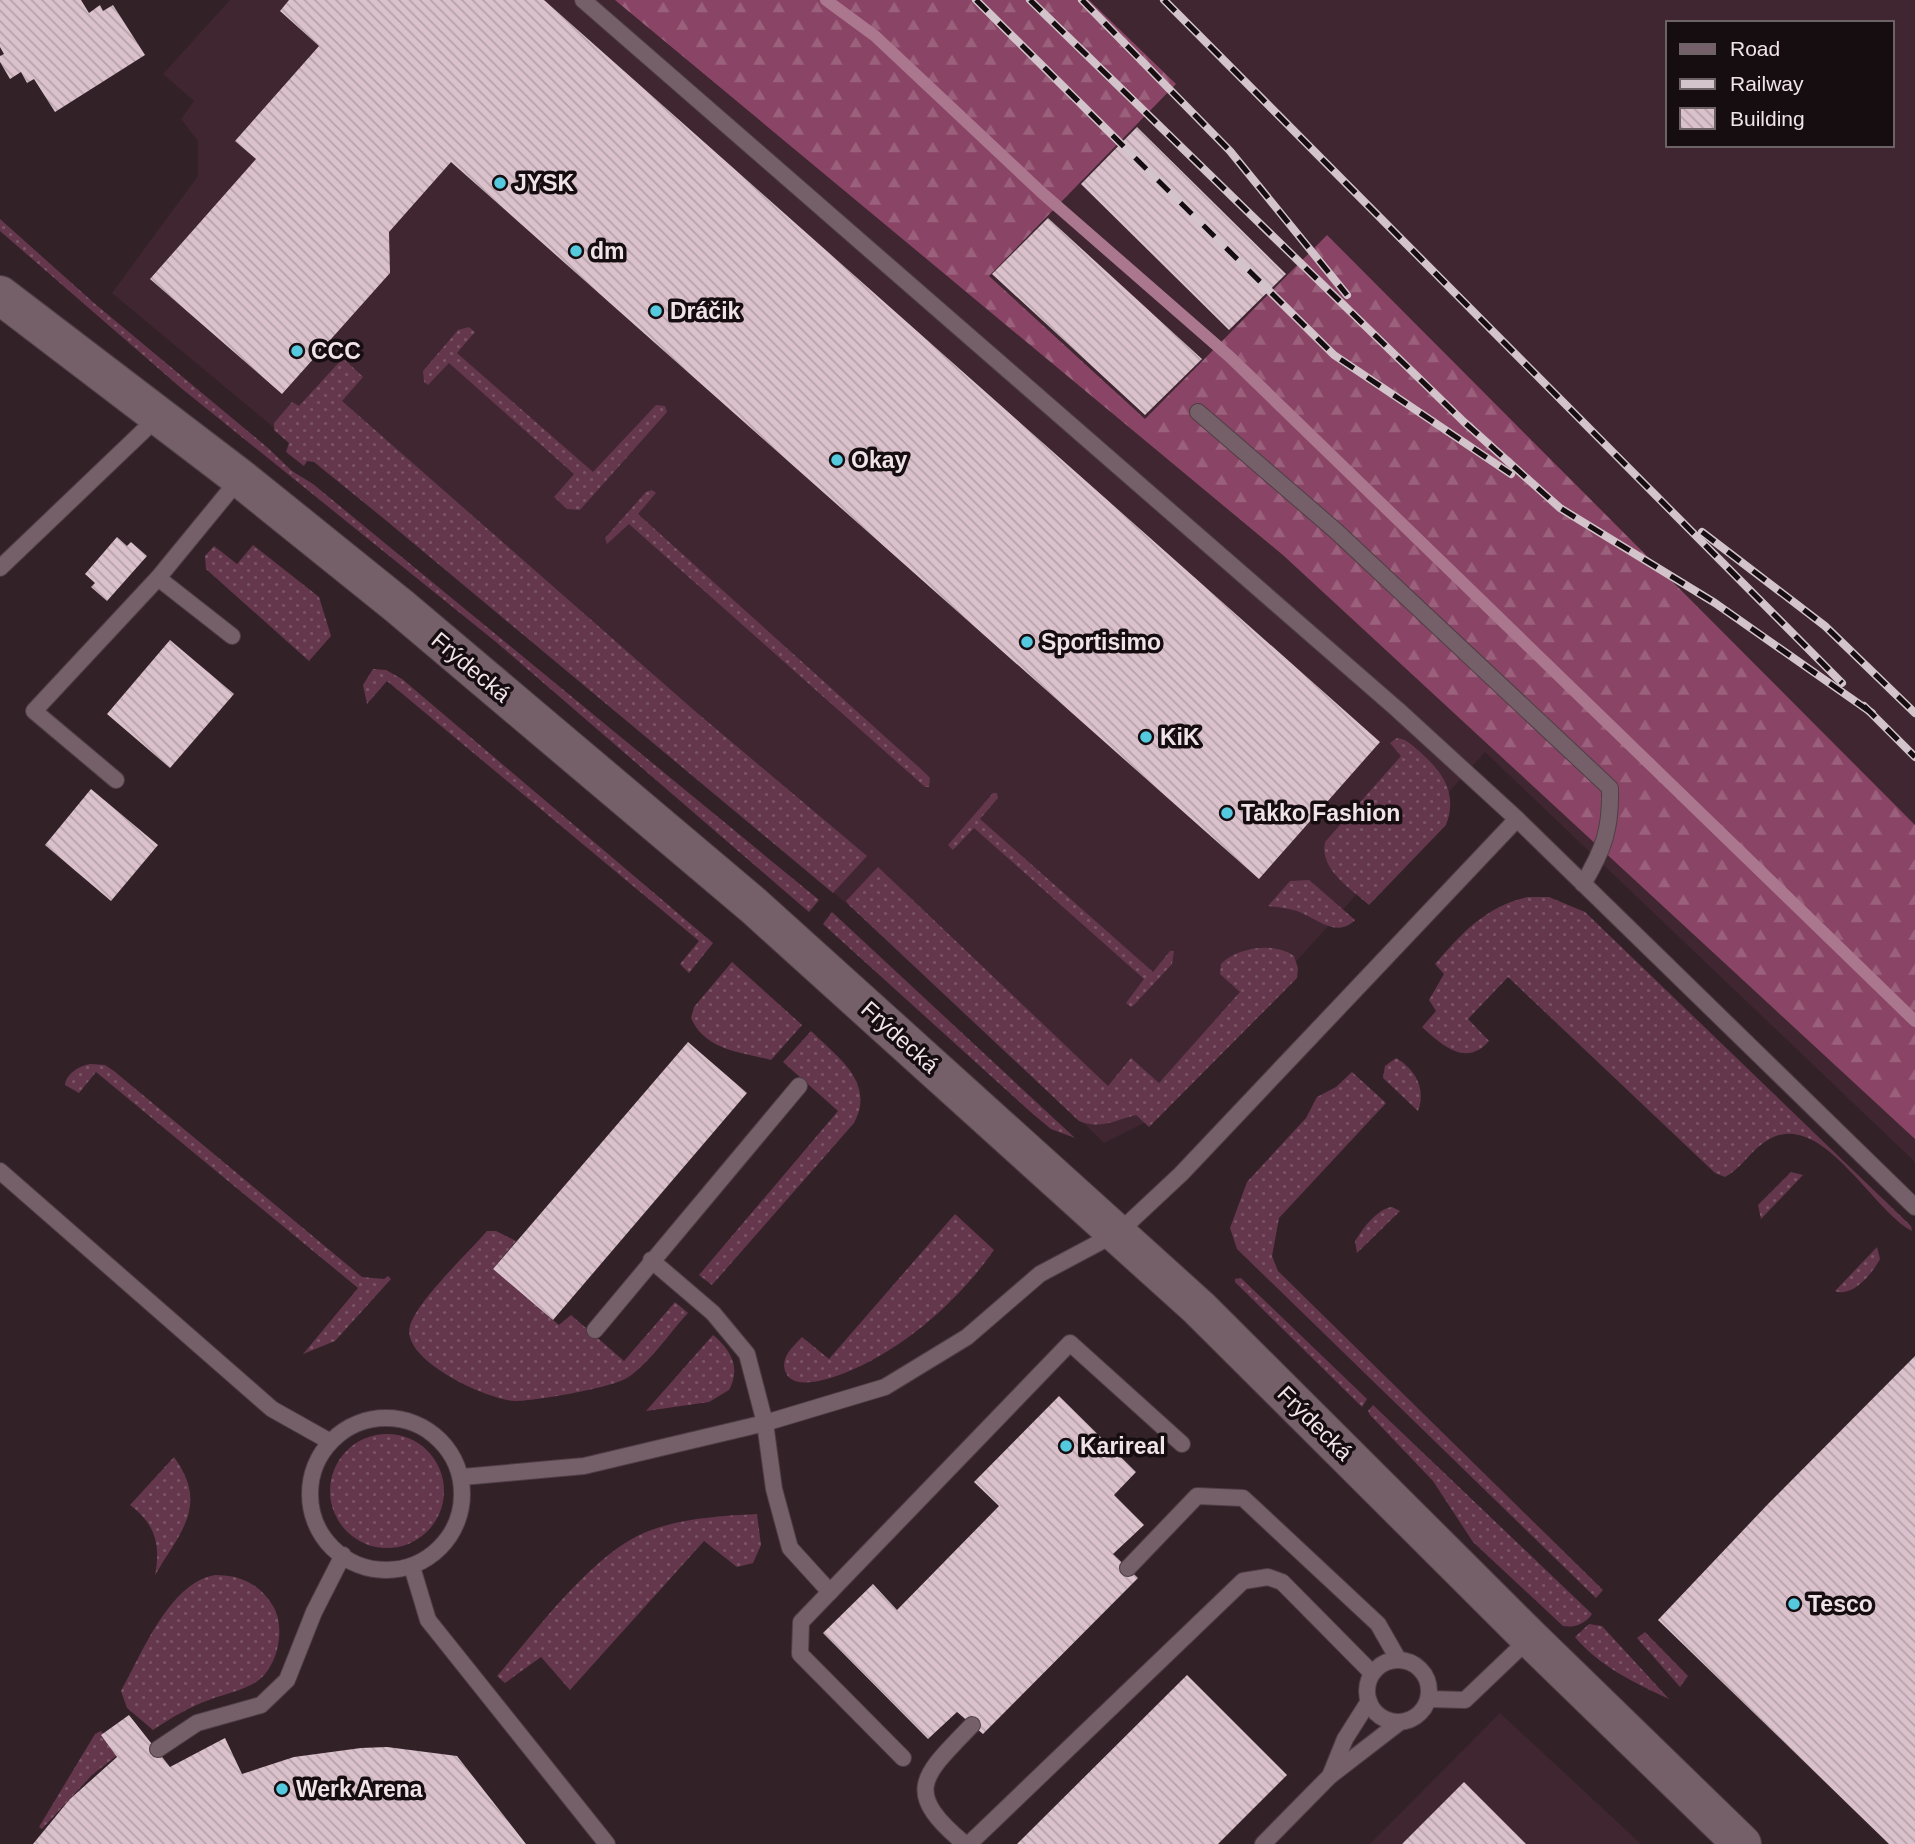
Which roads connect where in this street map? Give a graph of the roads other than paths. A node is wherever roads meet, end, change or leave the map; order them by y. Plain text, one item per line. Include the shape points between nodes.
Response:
1 (583, 0) edge
2 (0, 295) edge
3 (1198, 412) dead end
4 (159, 416) junction
5 (240, 478) junction
6 (0, 568) edge
7 (158, 578) junction
8 (232, 636) dead end
9 (116, 779) dead end
10 (1517, 818) junction
11 (1583, 884) junction
12 (799, 1086) dead end
13 (0, 1171) edge
14 (1915, 1207) edge
15 (1119, 1232) junction
16 (651, 1261) junction
17 (595, 1330) dead end
18 (765, 1423) junction
19 (328, 1441) junction
20 (1182, 1444) dead end
21 (462, 1478) junction
22 (342, 1555) junction
23 (412, 1567) junction
24 (1128, 1568) dead end
25 (830, 1592) junction
26 (1530, 1638) junction
27 (1398, 1659) junction
28 (1372, 1673) junction
29 (1429, 1699) junction
30 (1369, 1701) junction
31 (1399, 1722) junction
32 (972, 1725) dead end
33 (158, 1749) dead end
34 (903, 1758) dead end
35 (1330, 1776) junction
36 (607, 1844) edge
37 (967, 1844) edge
38 (1263, 1844) edge
39 (1742, 1844) edge

1 - 10 lane
2 - 4 main road, Frýdecká
3 - 11 lane via 1336,531 1611,788 1611,822 1598,860
4 - 5 main road, Frýdecká
4 - 6 lane
5 - 7 lane
5 - 15 main road, Frýdecká via 754,906
7 - 8 lane
7 - 9 lane via 34,711
10 - 11 lane
10 - 15 lane via 1217,1138
11 - 14 lane
12 - 16 lane
13 - 19 lane via 272,1409
15 - 18 lane via 1040,1274 967,1337 885,1387
15 - 26 main road, Frýdecká
16 - 17 lane
16 - 18 lane via 713,1313 747,1354
18 - 21 lane via 584,1466
18 - 25 lane via 774,1489 790,1548
19 - 21 lane via 365,1420 396,1417 426,1427 449,1448
19 - 22 lane via 317,1459 309,1489 314,1521 331,1548
20 - 25 lane via 1070,1343
21 - 23 lane via 463,1505 453,1531 436,1553
22 - 23 lane via 357,1565 384,1571
22 - 33 lane via 287,1679 261,1704 197,1723
23 - 36 lane via 428,1620
24 - 27 lane via 1197,1496 1243,1498 1378,1624
25 - 34 lane via 801,1622 800,1654
26 - 29 lane via 1465,1700
26 - 39 main road, Frýdecká
27 - 28 lane
27 - 29 lane via 1424,1671
28 - 30 lane
28 - 37 lane via 1282,1582 1268,1577 1243,1581
29 - 31 lane via 1418,1715
30 - 31 lane via 1381,1717
30 - 35 lane via 1345,1739
31 - 35 lane
32 - 37 lane via 937,1761 925,1782 925,1802 940,1824
35 - 38 lane

